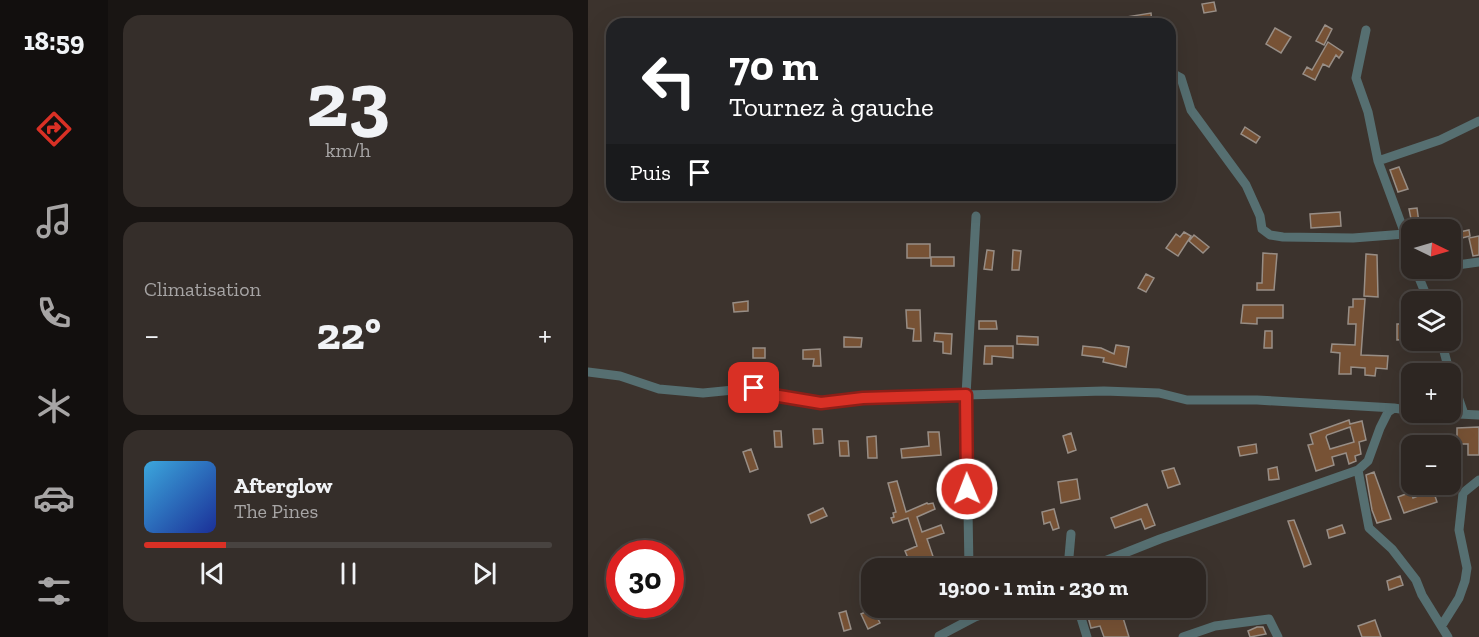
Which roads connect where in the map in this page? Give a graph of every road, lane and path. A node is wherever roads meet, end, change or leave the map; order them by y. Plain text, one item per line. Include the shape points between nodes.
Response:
1 (1366, 30) dead end
2 (1176, 75) edge
3 (1479, 121) edge
4 (1378, 161) junction
5 (976, 216) dead end
6 (1401, 223) edge
7 (1401, 234) edge
8 (1479, 262) edge
9 (1461, 264) edge
10 (588, 372) edge
11 (966, 395) junction
12 (1461, 405) edge
13 (1394, 408) junction
14 (1401, 409) edge
15 (1461, 414) edge
16 (1464, 414) junction
17 (1479, 415) edge
18 (1358, 470) junction
19 (1479, 480) edge
20 (1071, 534) dead end
21 (969, 558) edge
22 (1069, 558) edge
23 (1111, 558) edge
24 (965, 618) edge
25 (1081, 618) edge
26 (1442, 626) junction
27 (939, 636) edge
28 (1087, 637) edge
29 (1183, 637) edge
30 (1278, 637) edge
31 (1448, 637) edge

1 - 4 street via 1356,78
2 - 7 street via 1181,78 1191,110 1246,185 1262,229 1270,235 1353,238
3 - 4 street via 1440,140
4 - 6 street
5 - 11 street
8 - 9 street
10 - 11 street via 620,376 659,389 704,393 754,388 821,403
11 - 13 street via 1159,393 1187,400
11 - 21 street
12 - 16 street
13 - 14 street
13 - 18 street via 1380,428 1368,461
15 - 16 street
16 - 17 street
18 - 23 street
18 - 26 street via 1369,528 1416,580
19 - 26 street via 1463,493 1460,530 1467,568 1465,581
20 - 22 street
24 - 27 street
25 - 28 street
26 - 31 street
29 - 30 street via 1215,626 1269,619

